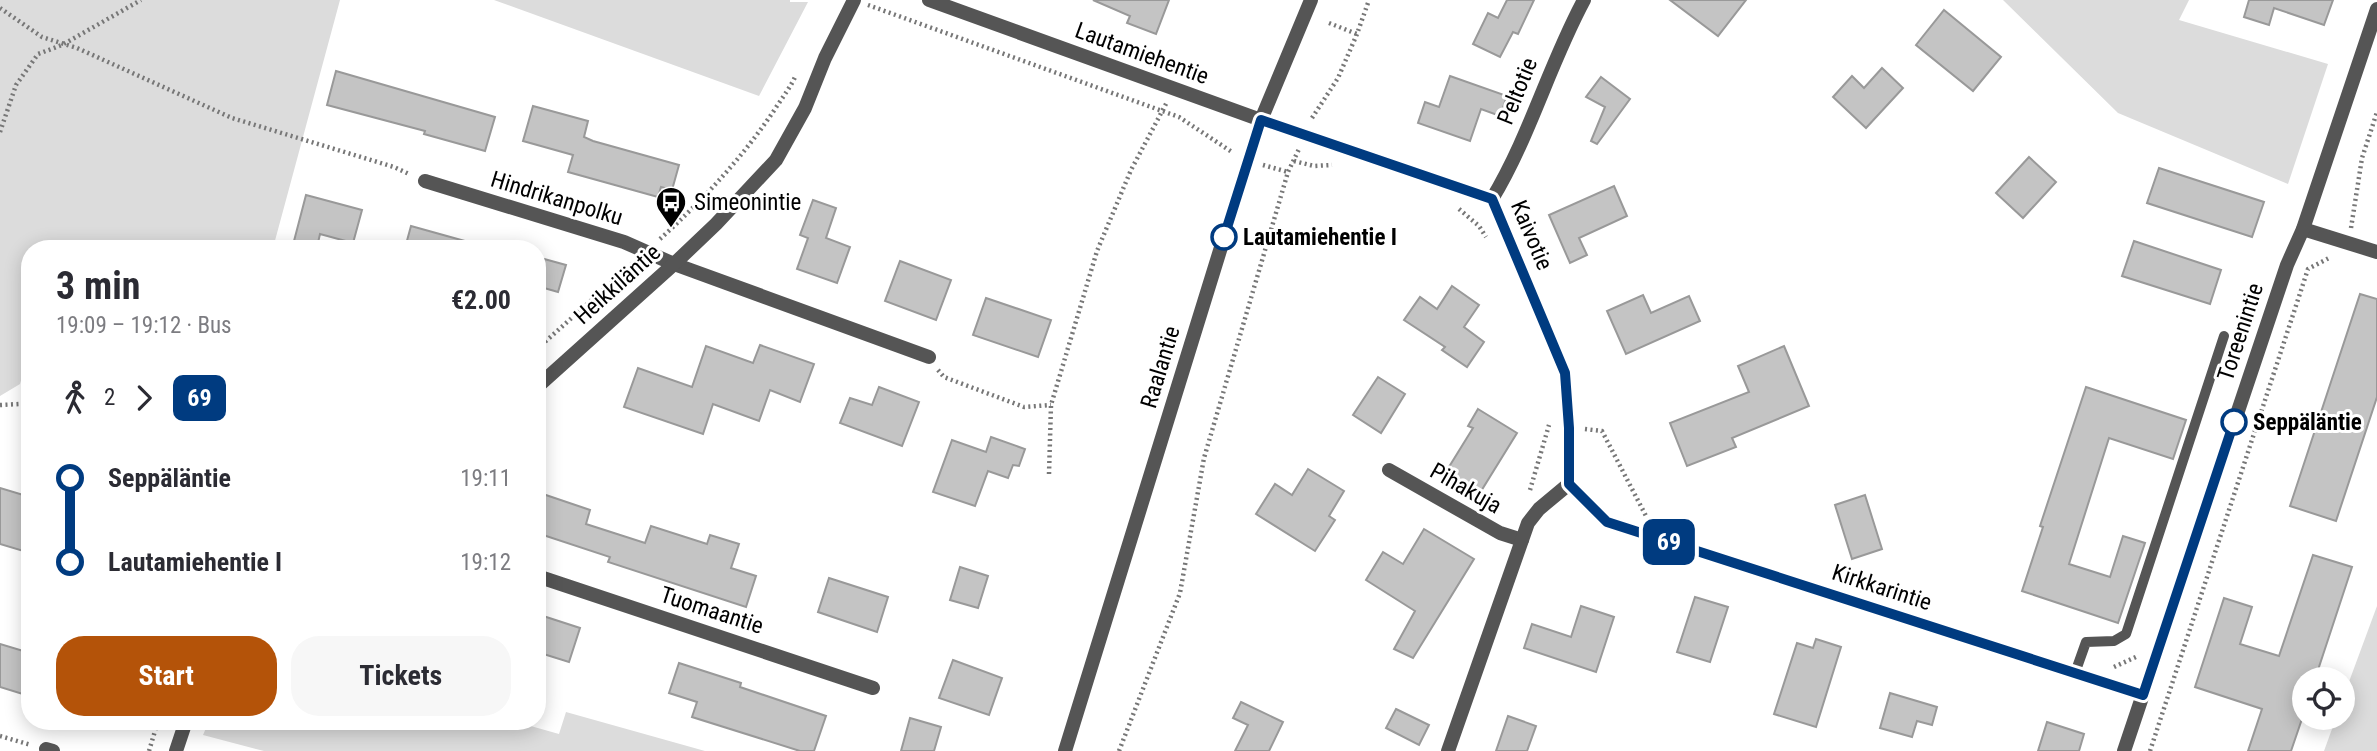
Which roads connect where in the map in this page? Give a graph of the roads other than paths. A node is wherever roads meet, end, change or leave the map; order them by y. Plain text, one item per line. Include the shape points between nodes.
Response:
1 (854, 0) edge
2 (929, 0) edge
3 (1311, 0) edge
4 (1584, 0) edge
5 (2377, 9) edge
6 (1261, 120) junction
7 (425, 181) road end
8 (1492, 199) junction
9 (2303, 229) junction
10 (2377, 253) edge
11 (674, 264) junction
12 (2224, 335) dead end
13 (929, 358) road end
14 (546, 379) edge
15 (1390, 470) dead end
16 (1569, 484) junction
17 (1522, 540) junction
18 (546, 579) edge
19 (2077, 666) junction
20 (873, 688) dead end
21 (2143, 695) junction
22 (183, 730) edge
23 (176, 751) edge
24 (1065, 751) edge
25 (1448, 751) edge
26 (2124, 751) edge

1 - 11 street, Heikkiläntie via 776,160
2 - 6 street, Lautamiehentie
3 - 6 street, Raalantie
4 - 8 street, Peltotie via 1563,38 1512,167
5 - 9 street, Toreenintie
6 - 8 street, Kaivotie
6 - 24 street, Raalantie
7 - 11 street, Hindrikanpolku via 624,242
8 - 16 street, Kaivotie via 1565,373
9 - 10 street
9 - 21 street, Toreenintie
11 - 13 street
11 - 14 street, Heikkiläntie
12 - 19 lane via 2126,634 2114,641 2085,642
15 - 17 street, Pihakuja via 1500,533
16 - 17 street via 1539,509
16 - 19 street, Kirkkarintie via 1607,522
17 - 25 street
18 - 20 street, Tuomaantie
19 - 21 street, Kirkkarintie
21 - 26 street, Toreenintie
22 - 23 street

